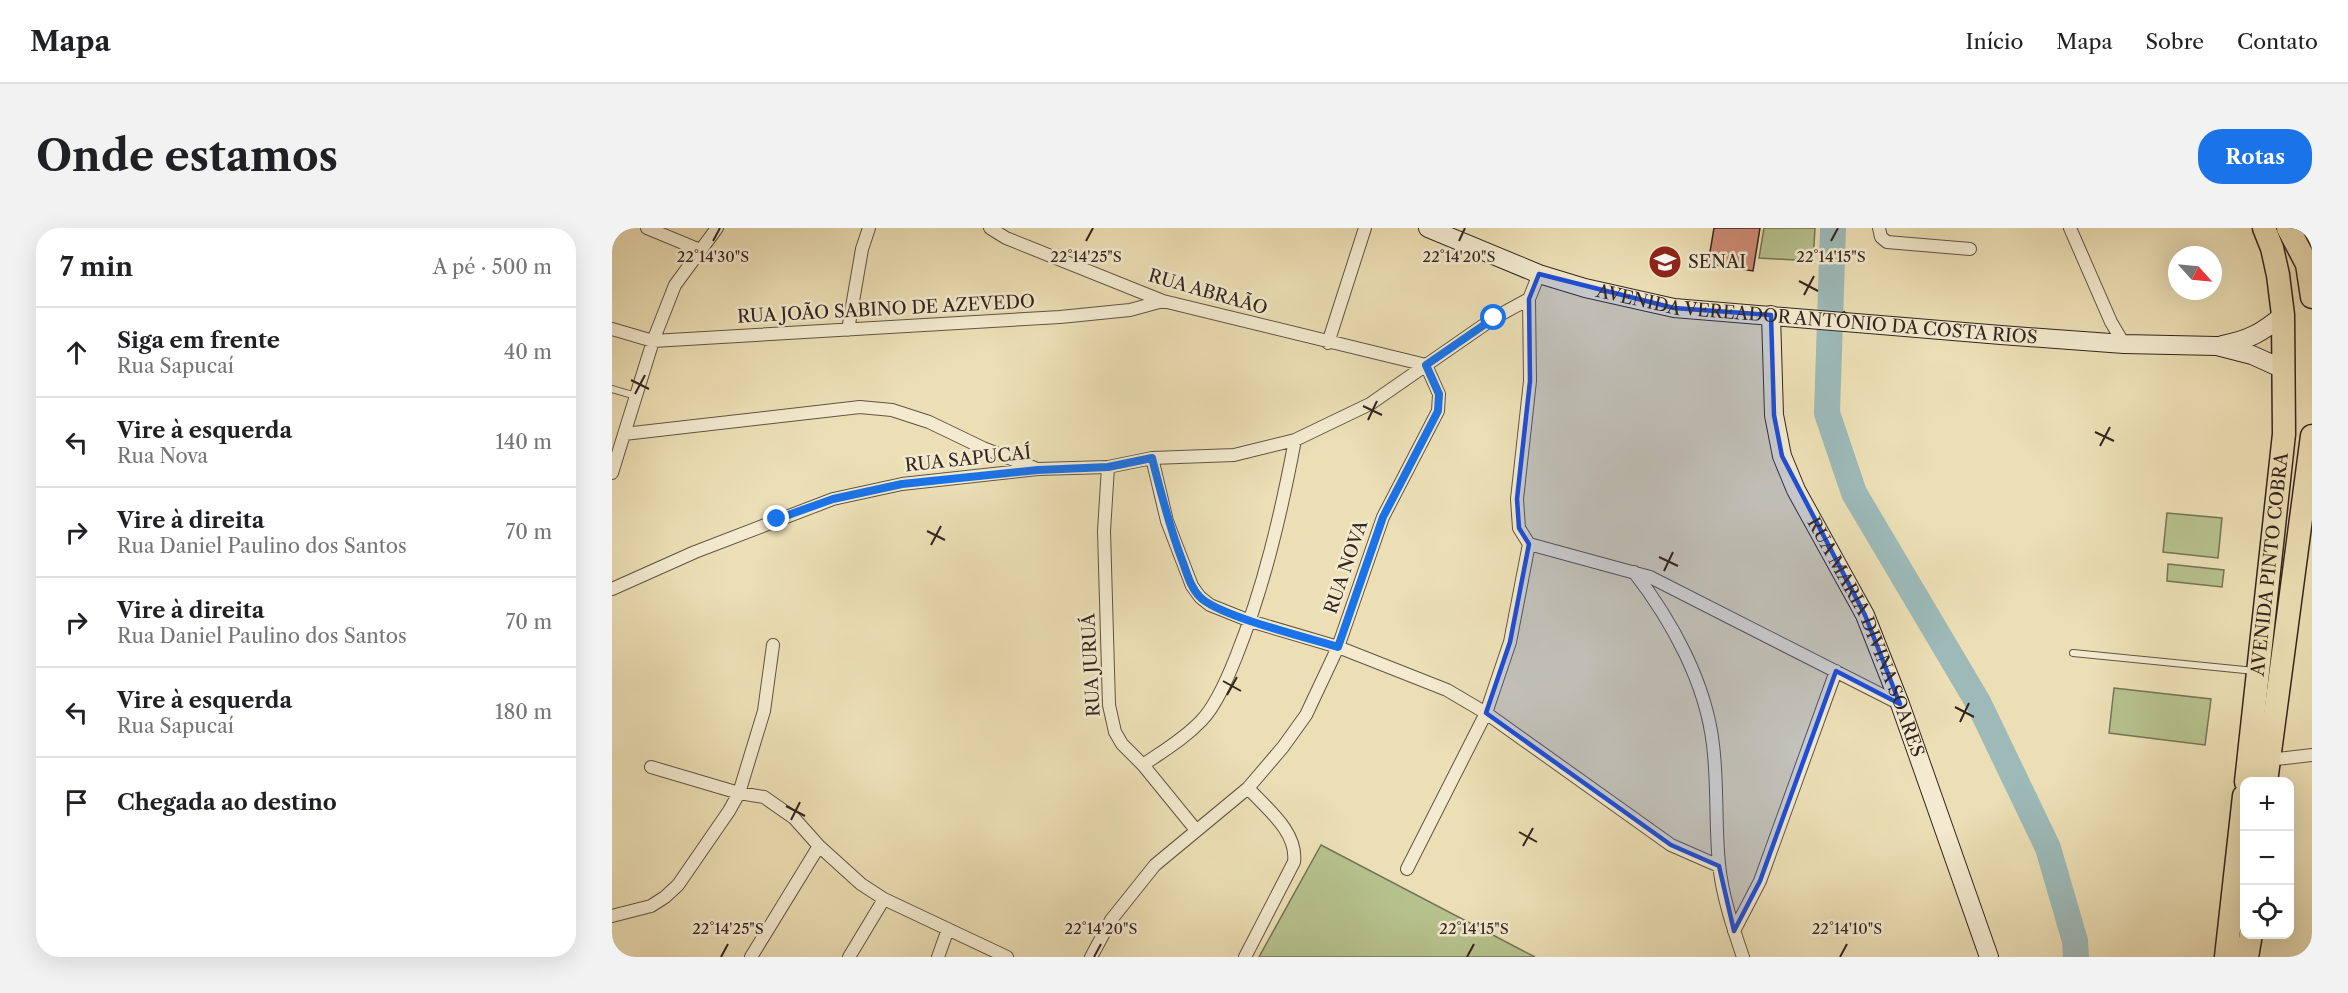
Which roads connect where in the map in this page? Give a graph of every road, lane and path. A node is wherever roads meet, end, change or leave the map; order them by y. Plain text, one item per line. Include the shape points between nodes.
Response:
1 (647, 228) edge
2 (717, 228) edge
3 (869, 228) edge
4 (990, 228) edge
5 (1365, 228) edge
6 (1428, 228) edge
7 (1879, 228) edge
8 (2070, 228) edge
9 (2264, 228) edge
10 (2288, 228) edge
11 (1970, 249) dead end
12 (700, 250) junction
13 (2309, 267) edge
14 (1539, 274) junction
15 (2312, 297) edge
16 (1529, 299) junction
17 (1163, 301) junction
18 (1771, 315) junction
19 (2283, 315) junction
20 (612, 329) edge
21 (848, 330) junction
22 (653, 341) junction
23 (1328, 343) junction
24 (2124, 344) junction
25 (2217, 346) junction
26 (2283, 358) junction
27 (1426, 365) junction
28 (612, 389) edge
29 (636, 396) junction
30 (2312, 436) edge
31 (619, 438) edge
32 (1295, 440) junction
33 (1152, 458) junction
34 (1108, 467) junction
35 (1038, 470) junction
36 (612, 473) edge
37 (1529, 544) junction
38 (1634, 572) junction
39 (612, 589) edge
40 (2265, 610) junction
41 (1250, 621) junction
42 (2286, 627) junction
43 (773, 645) dead end
44 (1338, 647) junction
45 (2073, 653) dead end
46 (1836, 671) junction
47 (2258, 671) junction
48 (1900, 704) junction
49 (1486, 713) junction
50 (2312, 755) edge
51 (1143, 765) junction
52 (651, 767) dead end
53 (2267, 771) edge
54 (2247, 777) edge
55 (1248, 788) junction
56 (739, 793) junction
57 (1196, 830) junction
58 (2240, 831) edge
59 (819, 846) junction
60 (1719, 866) junction
61 (1407, 869) dead end
62 (884, 898) junction
63 (612, 916) edge
64 (948, 929) junction
65 (1734, 932) junction
66 (2250, 939) edge
67 (751, 957) edge
68 (849, 957) edge
69 (938, 957) edge
70 (1007, 957) edge
71 (1091, 957) edge
72 (1245, 957) edge
73 (1743, 957) edge
74 (1989, 957) edge
75 (2226, 957) edge
76 (2247, 957) edge

1 - 12 street
2 - 12 street
3 - 21 street
4 - 17 street, RUA ABRAÃO
5 - 23 street
6 - 14 main road, AVENIDA VEREADOR ANTÔNIO DA COSTA RIOS
7 - 11 street via 1887,242
8 - 24 street
9 - 19 highway, AVENIDA PINTO COBRA via 2278,275
10 - 13 highway
12 - 22 street via 675,285
13 - 15 highway
14 - 16 street
14 - 18 main road, AVENIDA VEREADOR ANTÔNIO DA COSTA RIOS via 1674,308
16 - 27 street, RUA SAPUCAÍ
16 - 37 street via 1530,381 1517,507 1519,528
17 - 21 street, RUA JOÃO SABINO DE AZEVEDO via 1060,317
17 - 23 street, RUA ABRAÃO
18 - 24 main road, AVENIDA VEREADOR ANTÔNIO DA COSTA RIOS
18 - 48 main road, RUA MARIA DIVINA SOARES via 1774,415 1782,456 1796,490 1865,615
19 - 25 main road, AVENIDA VEREADOR ANTÔNIO DA COSTA RIOS via 2250,338
19 - 26 highway, AVENIDA PINTO COBRA
20 - 22 street, RUA JOÃO SABINO DE AZEVEDO
21 - 22 street, RUA JOÃO SABINO DE AZEVEDO
22 - 29 street
23 - 27 street, RUA ABRAÃO
24 - 25 main road, AVENIDA VEREADOR ANTÔNIO DA COSTA RIOS
25 - 26 main road, AVENIDA VEREADOR ANTÔNIO DA COSTA RIOS
26 - 40 highway, AVENIDA PINTO COBRA via 2284,434
27 - 32 street, RUA SAPUCAÍ via 1370,404
27 - 44 street, RUA NOVA via 1439,394 1438,411 1383,517
28 - 29 lane
29 - 31 street
30 - 42 highway, AVENIDA PINTO COBRA
31 - 35 street via 860,407 892,410 929,422
31 - 36 street
32 - 33 street, RUA SAPUCAÍ via 1234,455
32 - 41 street via 1279,524
33 - 34 street, RUA SAPUCAÍ
33 - 41 street via 1167,521 1192,586 1210,605
34 - 35 street, RUA SAPUCAÍ
34 - 51 street, RUA JURUÁ via 1104,531 1109,705 1115,732
35 - 39 street, RUA SAPUCAÍ via 902,484 833,499
37 - 38 street
37 - 49 street via 1510,642
38 - 46 street
38 - 60 street via 1656,601 1701,692 1713,744
40 - 42 highway via 2272,623
40 - 47 highway, AVENIDA PINTO COBRA
41 - 44 street
41 - 51 street via 1227,680 1203,720
42 - 53 highway, AVENIDA PINTO COBRA
43 - 56 street via 764,711
44 - 49 street via 1447,690
44 - 55 street, RUA NOVA via 1306,715
45 - 47 lane
46 - 48 street
46 - 65 street via 1760,881
47 - 54 highway, AVENIDA PINTO COBRA
48 - 74 main road, RUA MARIA DIVINA SOARES
49 - 60 street via 1671,845
49 - 61 street
50 - 53 street
51 - 57 street, RUA JURUÁ
52 - 56 street
55 - 57 street, RUA NOVA
55 - 72 street via 1288,833 1295,851 1294,862
56 - 59 street via 764,797 781,808
56 - 63 street via 678,885 651,906
57 - 71 street, RUA NOVA via 1155,866 1134,891 1111,920
58 - 75 highway
59 - 62 street via 861,884
59 - 67 street
60 - 65 street
62 - 64 street
62 - 68 street
64 - 69 street
64 - 70 street
65 - 73 street
66 - 76 highway

